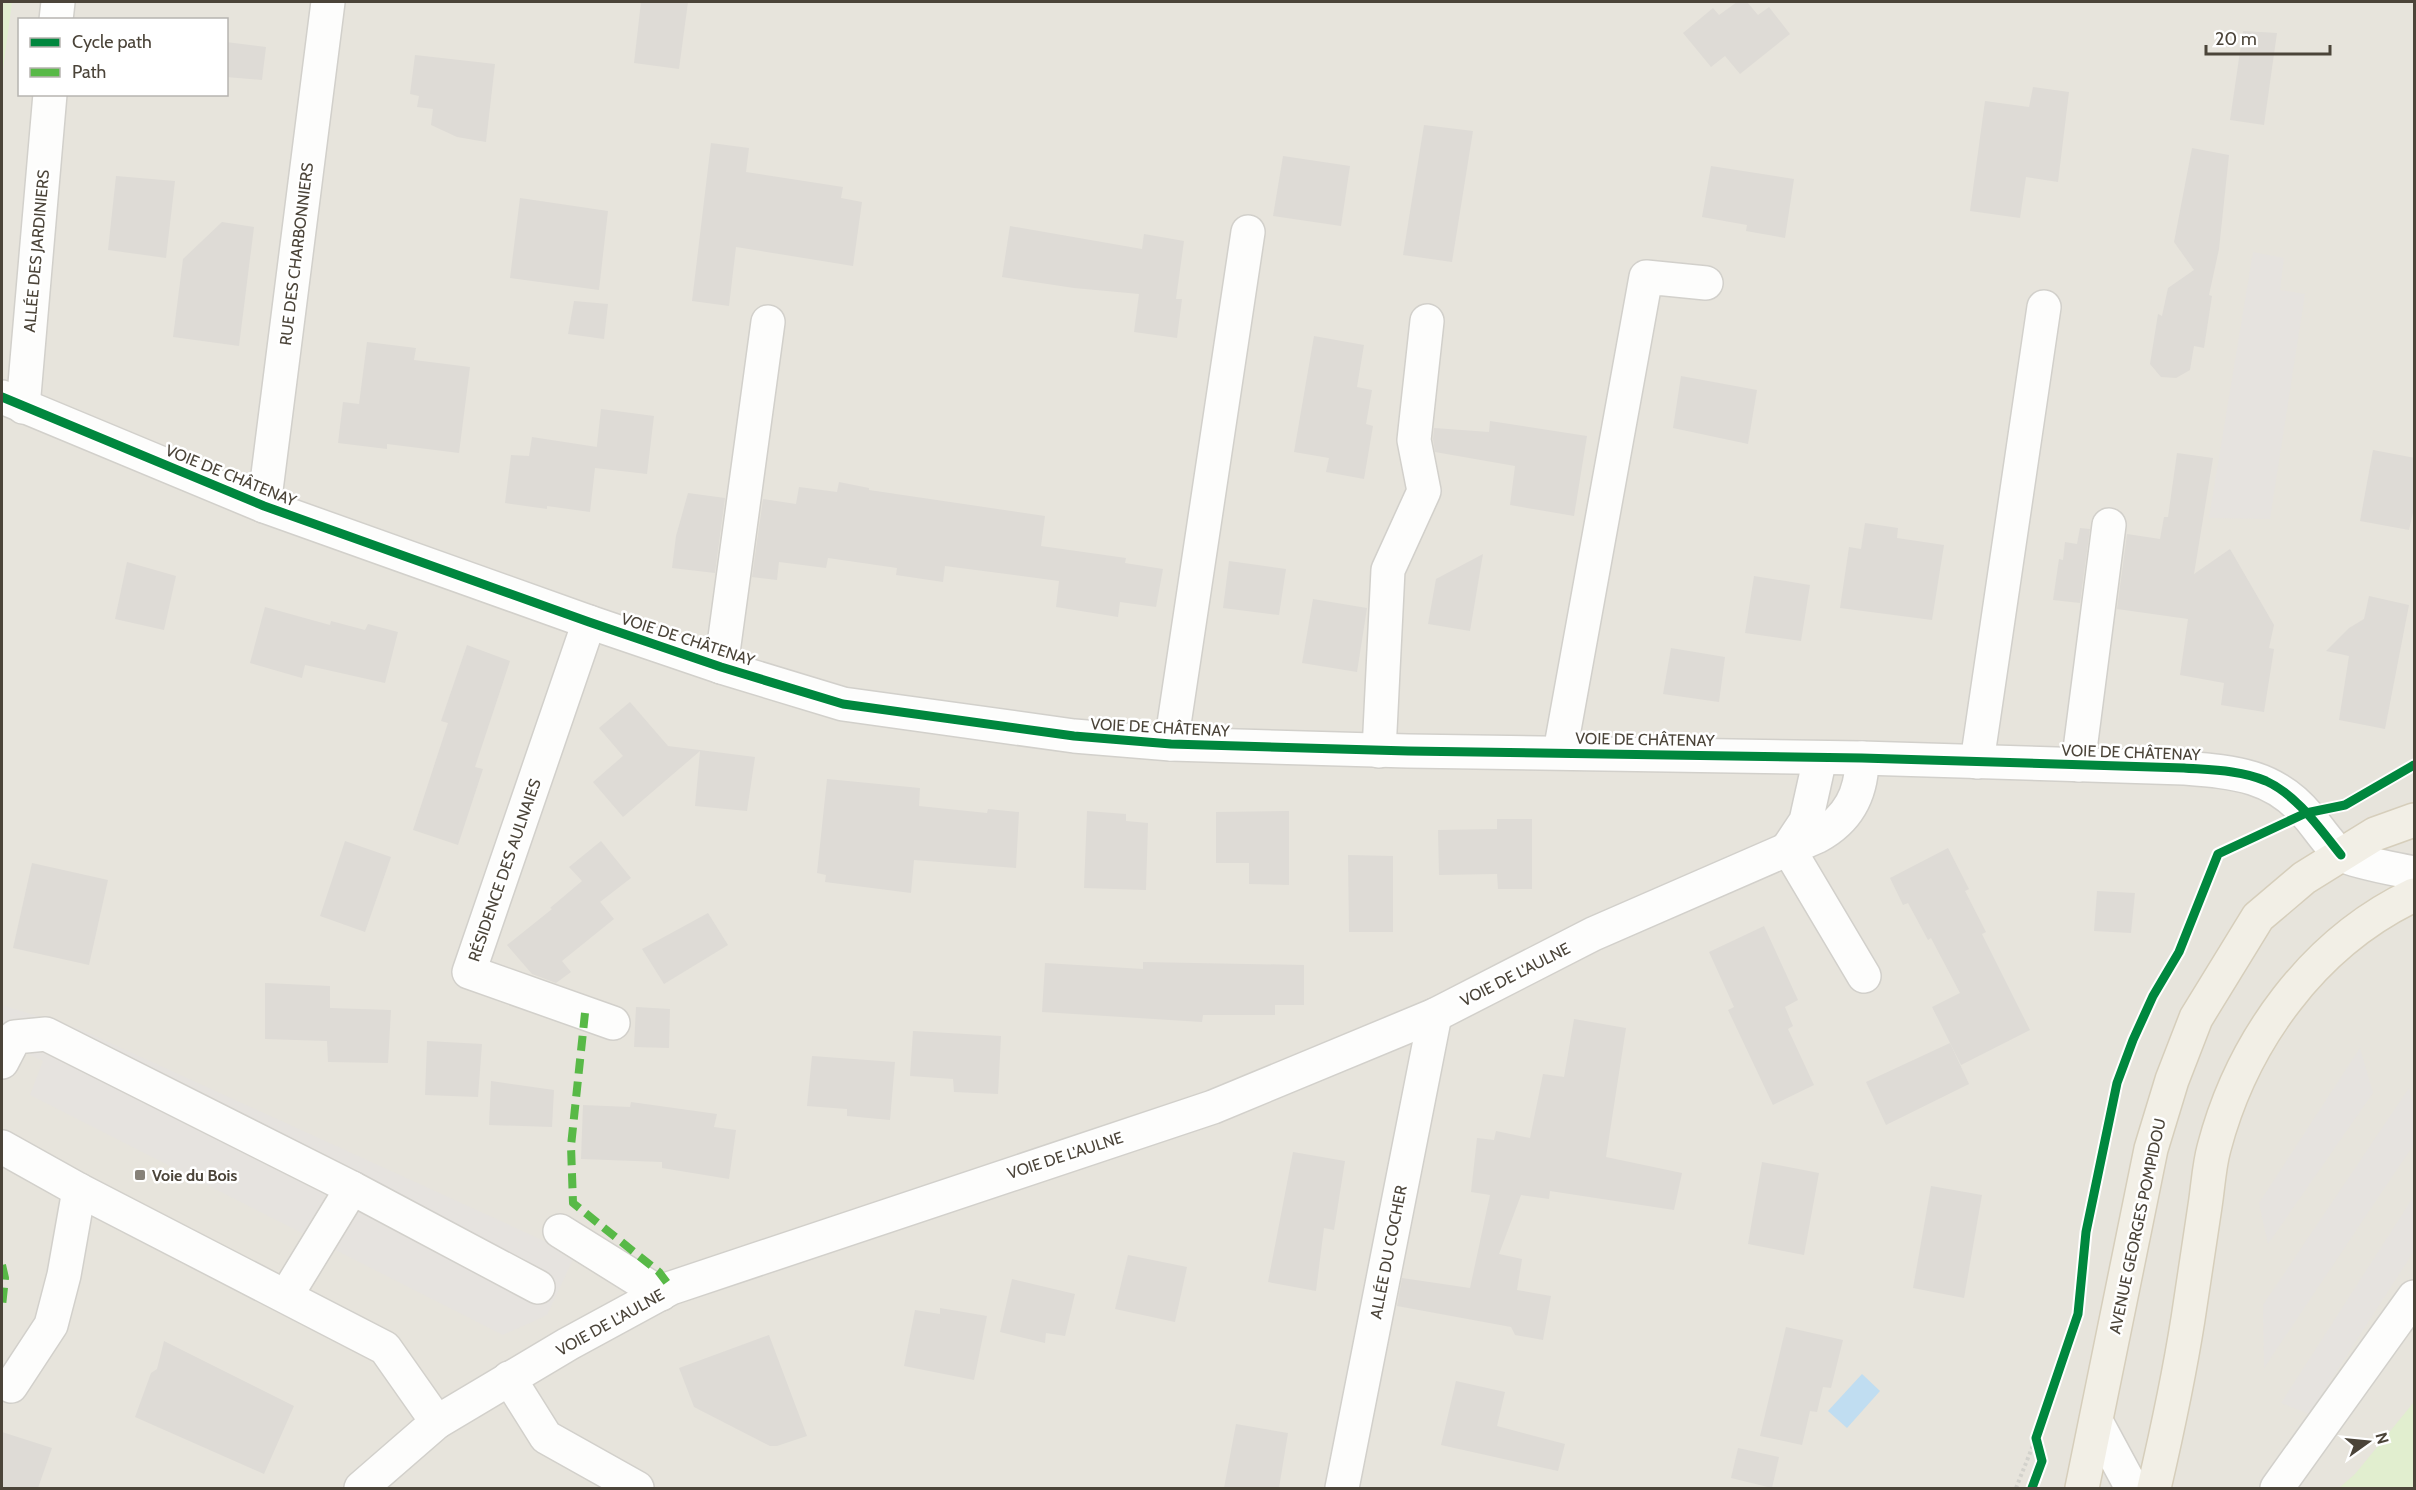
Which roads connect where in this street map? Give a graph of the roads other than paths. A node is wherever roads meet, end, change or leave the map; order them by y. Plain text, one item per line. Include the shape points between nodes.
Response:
1 (57, 2) edge
2 (328, 2) edge
3 (56, 18) edge
4 (50, 96) edge
5 (1248, 232) dead end
6 (1706, 283) dead end
7 (2044, 308) dead end
8 (1427, 321) dead end
9 (768, 322) dead end
10 (12, 402) edge
11 (264, 506) junction
12 (2109, 525) dead end
13 (589, 622) junction
14 (721, 667) junction
15 (1171, 744) junction
16 (1379, 751) junction
17 (1560, 753) junction
18 (1820, 758) junction
19 (1862, 758) junction
20 (1977, 762) junction
21 (2078, 765) junction
22 (2415, 820) edge
23 (1788, 848) junction
24 (2341, 855) junction
25 (2415, 873) edge
26 (2415, 895) edge
27 (1864, 976) dead end
28 (1435, 1015) junction
29 (613, 1023) dead end
30 (2, 1062) edge
31 (2, 1147) edge
32 (352, 1188) junction
33 (79, 1190) junction
34 (560, 1231) dead end
35 (538, 1287) dead end
36 (662, 1294) junction
37 (286, 1296) junction
38 (2415, 1297) edge
39 (509, 1378) junction
40 (11, 1386) dead end
41 (437, 1422) junction
42 (2097, 1423) junction
43 (361, 1488) edge
44 (637, 1488) edge
45 (1342, 1488) edge
46 (2082, 1488) edge
47 (2132, 1488) edge
48 (2154, 1488) edge
49 (2277, 1488) edge

1 - 3 street
2 - 11 street, RUE DES CHARBONNIERS
4 - 10 street, ALLÉE DES JARDINIERS
5 - 15 street
6 - 17 street via 1646,277
7 - 20 street
8 - 16 street via 1414,440 1424,491 1388,570
9 - 14 street
10 - 11 street, VOIE DE CHÂTENAY
11 - 13 street, VOIE DE CHÂTENAY
12 - 21 street
13 - 14 street, VOIE DE CHÂTENAY
13 - 29 street, RÉSIDENCE DES AULNAIES via 469,972
14 - 15 street, VOIE DE CHÂTENAY via 843,704 1074,736
15 - 16 street, VOIE DE CHÂTENAY
16 - 17 street, VOIE DE CHÂTENAY
17 - 18 street, VOIE DE CHÂTENAY
18 - 19 street, VOIE DE CHÂTENAY
18 - 23 street via 1806,821
19 - 20 street, VOIE DE CHÂTENAY
19 - 23 street, VOIE DE L'AULNE via 1862,777 1846,814 1831,829
20 - 21 street, VOIE DE CHÂTENAY
21 - 24 street, VOIE DE CHÂTENAY via 2231,772 2265,781 2306,813
22 - 24 main road, AVENUE GEORGES POMPIDOU via 2375,834
23 - 27 street
23 - 28 street, VOIE DE L'AULNE via 1593,934
24 - 25 street
24 - 42 main road, AVENUE GEORGES POMPIDOU via 2304,878 2258,917 2196,1018 2151,1149
26 - 48 main road via 2335,946 2300,984 2273,1016 2230,1096 2214,1149 2178,1384
28 - 36 street, VOIE DE L'AULNE via 1213,1107
28 - 45 street, ALLÉE DU COCHER
30 - 32 street via 15,1037 46,1034
31 - 33 street
32 - 35 street
32 - 37 street
33 - 37 street
33 - 40 street via 51,1325
34 - 36 street
36 - 39 street, VOIE DE L'AULNE
37 - 41 street via 386,1348
38 - 49 street
39 - 41 street, VOIE DE L'AULNE
39 - 44 street via 546,1437
41 - 43 street, VOIE DE L'AULNE
42 - 46 main road, AVENUE GEORGES POMPIDOU
42 - 47 street

